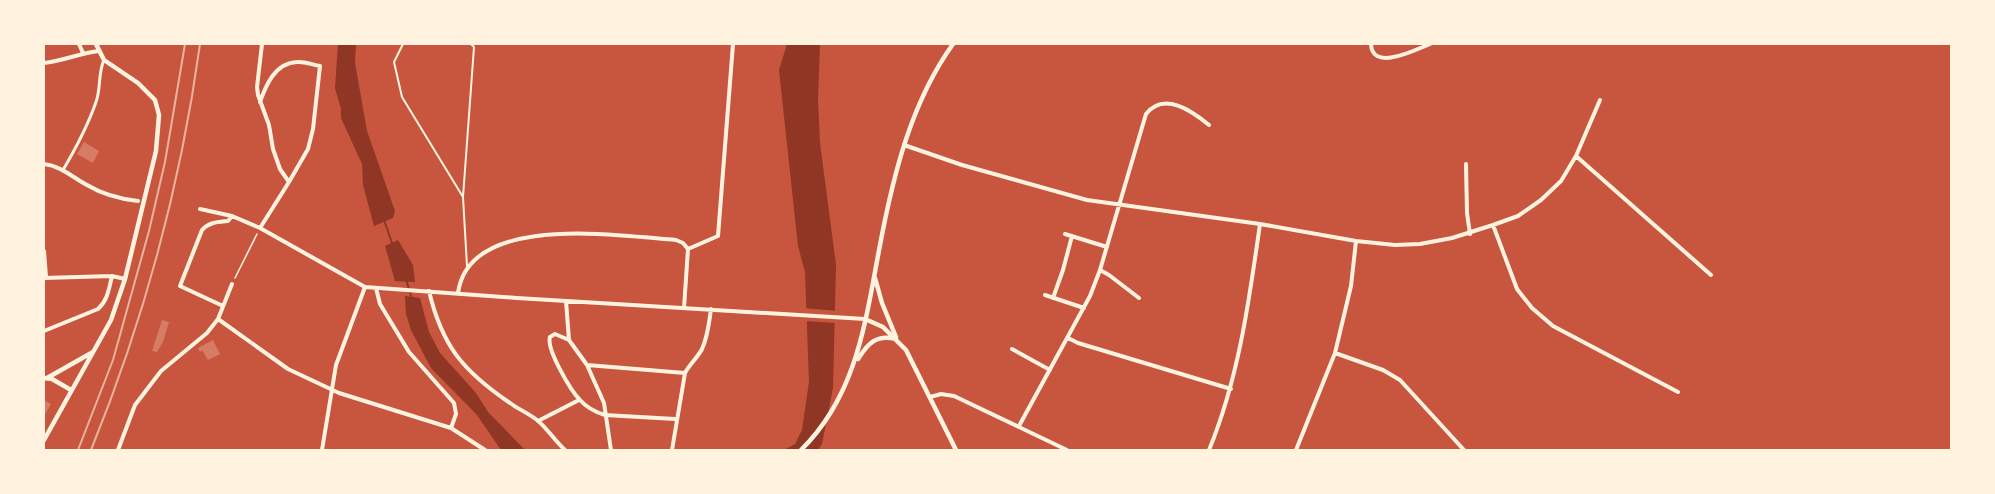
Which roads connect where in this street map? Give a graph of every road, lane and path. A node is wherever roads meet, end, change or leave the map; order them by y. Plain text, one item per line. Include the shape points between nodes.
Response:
1 (80, 44) edge
2 (96, 44) edge
3 (262, 44) edge
4 (403, 44) edge
5 (471, 44) edge
6 (733, 44) edge
7 (953, 44) edge
8 (1371, 44) edge
9 (1430, 44) edge
10 (99, 51) junction
11 (83, 53) junction
12 (104, 60) junction
13 (44, 63) edge
14 (1600, 100) dead end
15 (260, 102) junction
16 (1209, 125) dead end
17 (904, 146) junction
18 (1576, 156) junction
19 (44, 164) edge
20 (1466, 164) dead end
21 (63, 170) junction
22 (289, 182) junction
23 (463, 197) junction
24 (138, 201) dead end
25 (1120, 205) junction
26 (200, 209) dead end
27 (232, 216) junction
28 (1260, 224) junction
29 (1493, 225) junction
30 (260, 228) junction
31 (1065, 234) dead end
32 (1470, 234) junction
33 (1072, 236) junction
34 (1356, 241) junction
35 (1107, 247) junction
36 (688, 249) junction
37 (44, 251) edge
38 (468, 266) junction
39 (1100, 270) junction
40 (874, 275) junction
41 (1711, 275) dead end
42 (112, 276) junction
43 (45, 278) edge
44 (125, 279) junction
45 (232, 284) joint
46 (366, 286) junction
47 (376, 288) junction
48 (429, 291) junction
49 (458, 293) junction
50 (1045, 295) dead end
51 (1053, 298) junction
52 (1139, 298) dead end
53 (566, 301) junction
54 (223, 306) junction
55 (684, 308) junction
56 (1083, 308) junction
57 (711, 309) junction
58 (218, 319) junction
59 (865, 319) junction
60 (44, 331) edge
61 (1068, 338) junction
62 (569, 340) junction
63 (897, 340) junction
64 (1012, 349) dead end
65 (96, 350) junction
66 (1335, 353) junction
67 (855, 364) junction
68 (587, 365) junction
69 (1050, 370) junction
70 (684, 374) junction
71 (45, 378) edge
72 (331, 389) junction
73 (1231, 389) junction
74 (71, 390) junction
75 (1678, 392) dead end
76 (930, 397) junction
77 (579, 400) junction
78 (605, 414) junction
79 (675, 419) junction
80 (538, 421) junction
81 (1019, 426) junction
82 (451, 428) junction
83 (44, 440) edge
84 (118, 450) edge
85 (322, 450) edge
86 (485, 450) edge
87 (565, 450) edge
88 (611, 450) edge
89 (672, 450) edge
90 (801, 450) edge
91 (956, 450) edge
92 (1067, 450) edge
93 (1209, 450) edge
94 (1296, 450) edge
95 (1464, 450) edge

1 - 11 street
2 - 10 street
3 - 15 street via 257,87
4 - 23 lane via 394,62 402,98
5 - 23 lane via 474,47
6 - 36 street via 718,236
7 - 17 street via 932,76
8 - 9 street via 1375,56 1382,58
10 - 11 street
10 - 12 street
11 - 13 street
12 - 21 street via 97,101
12 - 44 street via 146,90 155,100 159,115 156,152
14 - 18 street
15 - 22 street via 280,169
15 - 22 street via 270,78 288,64 320,66 308,149
16 - 25 street via 1180,107 1165,103 1152,106 1146,114
17 - 25 street via 1026,184
17 - 40 street
18 - 29 street via 1553,191 1518,216
18 - 41 street
19 - 21 street
20 - 32 street
21 - 24 street via 97,190
22 - 30 street
23 - 38 lane
25 - 28 street
25 - 35 street
26 - 27 street
27 - 30 street
27 - 54 street via 202,230 180,286
28 - 34 street
28 - 73 street
29 - 32 street
29 - 75 street via 1517,289 1532,308 1552,326
30 - 45 path
30 - 46 street
31 - 33 street
32 - 34 street via 1420,244
33 - 35 street
33 - 51 street
34 - 66 street via 1351,286
35 - 39 street
36 - 38 street via 676,240 554,233 497,245
36 - 55 street
37 - 43 street
38 - 49 street
39 - 52 street
39 - 56 street
40 - 59 street
40 - 63 street
42 - 43 street
42 - 44 street
42 - 60 street via 106,300 98,309
44 - 65 street
45 - 54 street
46 - 47 street
46 - 72 street
47 - 48 street
47 - 82 street via 380,304 409,352 454,403 456,414
48 - 49 street
48 - 80 street via 443,336 465,368
49 - 53 street
50 - 51 street
51 - 56 street
53 - 55 street
53 - 62 street
54 - 58 street
55 - 57 street
56 - 61 street
57 - 59 street
57 - 70 street via 701,351
58 - 72 street via 288,369
58 - 84 street via 161,371 135,405
59 - 63 street via 884,327
59 - 67 street
61 - 69 street
61 - 73 street
62 - 68 street
62 - 77 street via 555,334 548,342
63 - 67 street via 875,339
63 - 76 street via 913,361
64 - 69 street
65 - 71 street
65 - 74 street
66 - 94 street
66 - 95 street via 1400,380
67 - 90 street via 831,414
68 - 70 street
68 - 78 street
69 - 81 street
70 - 79 street
71 - 74 street
72 - 82 street
72 - 85 street
73 - 93 street
74 - 83 street
76 - 81 street via 954,396
76 - 91 street
77 - 78 street via 594,412
77 - 80 street
78 - 79 street
78 - 88 street
79 - 89 street
80 - 87 street
81 - 92 street
82 - 86 street

